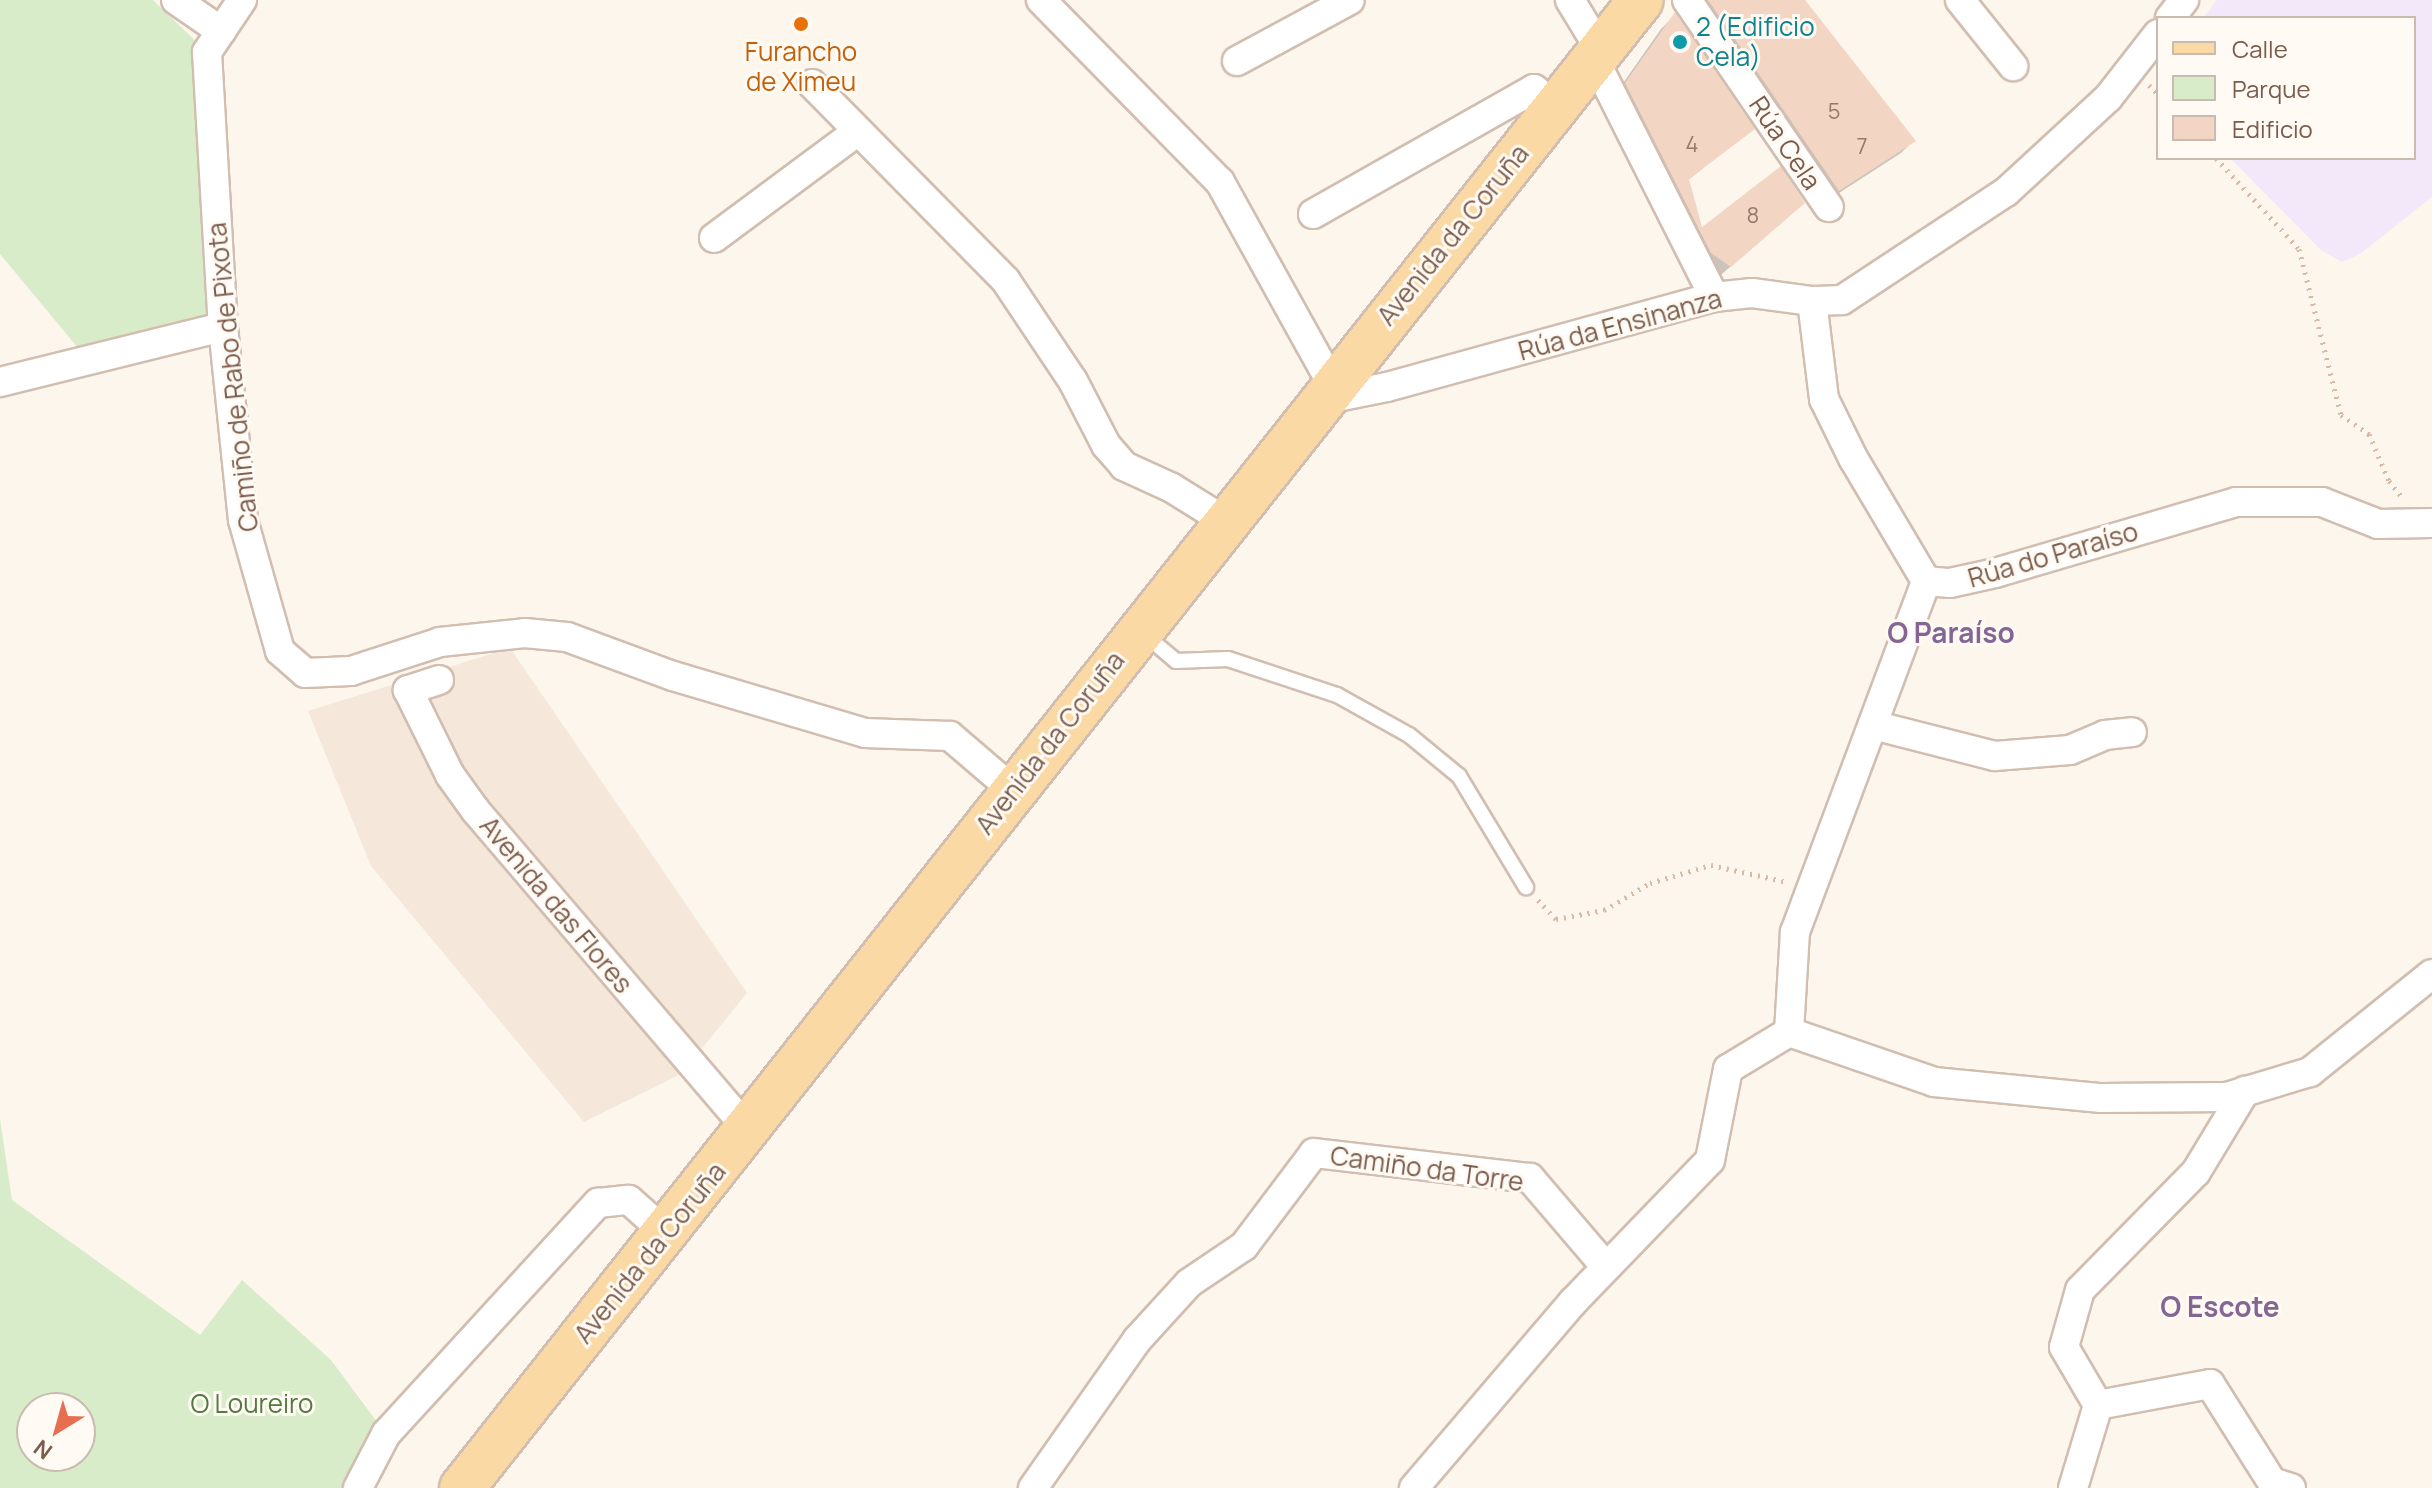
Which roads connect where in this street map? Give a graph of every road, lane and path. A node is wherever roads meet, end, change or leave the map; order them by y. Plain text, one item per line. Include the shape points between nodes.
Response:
1 (176, 0) edge
2 (242, 0) edge
3 (1041, 0) edge
4 (1350, 0) edge
5 (1570, 0) edge
6 (1641, 0) edge
7 (1687, 0) edge
8 (1960, 0) edge
9 (2184, 0) edge
10 (2172, 16) edge
11 (221, 31) junction
12 (2156, 37) edge
13 (1597, 55) junction
14 (1237, 61) dead end
15 (2013, 66) dead end
16 (812, 84) dead end
17 (1556, 106) junction
18 (858, 131) junction
19 (2218, 160) edge
20 (1829, 207) dead end
21 (1313, 214) dead end
22 (714, 238) dead end
23 (1714, 297) junction
24 (1812, 301) junction
25 (223, 327) junction
26 (0, 382) edge
27 (1328, 393) junction
28 (1225, 521) junction
29 (2427, 523) edge
30 (1926, 581) junction
31 (1139, 630) junction
32 (439, 680) dead end
33 (1873, 725) junction
34 (2132, 732) dead end
35 (1013, 790) junction
36 (1526, 887) joint
37 (1812, 887) junction
38 (2432, 974) edge
39 (1789, 1032) junction
40 (2245, 1091) junction
41 (748, 1130) junction
42 (666, 1233) junction
43 (1606, 1267) junction
44 (2098, 1405) junction
45 (358, 1488) edge
46 (462, 1488) edge
47 (1033, 1488) edge
48 (1414, 1488) edge
49 (2073, 1488) edge
50 (2291, 1488) edge

1 - 11 street
2 - 11 street, Camiño de Rabo de Pixota
3 - 27 street via 1220,182
4 - 14 street
5 - 13 street
6 - 13 main road, Avenida da Coruña
7 - 20 street, Rúa Cela
8 - 15 street
9 - 10 street
11 - 25 street, Camiño de Rabo de Pixota via 207,52
12 - 24 street, Rúa da Ensinanza via 2108,98 2006,192 1871,284 1842,300
13 - 17 main road, Avenida da Coruña
13 - 23 street
16 - 18 street
17 - 21 street via 1534,89
17 - 27 main road, Avenida da Coruña
18 - 22 street
18 - 28 street via 1006,281 1124,466
19 - 29 path via 2299,249 2341,415 2369,434 2389,481
23 - 24 street, Rúa da Ensinanza via 1752,293
23 - 27 street, Rúa da Ensinanza via 1387,387
24 - 30 street via 1824,399
25 - 26 street
25 - 35 street, Camiño de Rabo de Pixota via 243,520 280,651 305,673 351,671 440,642 525,633 567,637 673,676 865,733 950,736
27 - 28 main road, Avenida da Coruña
28 - 31 main road, Avenida da Coruña
29 - 30 street, Rúa do Paraíso via 2378,524 2322,502 2236,502 1995,573 1950,583
30 - 33 street
31 - 35 main road, Avenida da Coruña
31 - 36 lane via 1176,661 1228,659 1337,695 1409,735 1459,776
32 - 41 street, Avenida das Flores via 408,690 450,775
33 - 34 street via 1995,756 2070,750 2105,735
33 - 37 street
35 - 41 main road, Avenida da Coruña
36 - 37 path via 1556,919 1604,910 1650,883 1711,865
37 - 39 street via 1795,932
38 - 40 street via 2310,1072
39 - 40 street via 1934,1082 2101,1098 2227,1097
39 - 43 street via 1728,1069 1710,1160
40 - 44 street via 2196,1172 2080,1290 2064,1347
41 - 42 main road, Avenida da Coruña
42 - 45 street via 629,1200 598,1203 386,1434
42 - 46 main road, Avenida da Coruña
43 - 47 street, Camiño da Torre via 1530,1178 1314,1153 1244,1246 1189,1283 1137,1340
43 - 48 street
44 - 49 street
44 - 50 street via 2210,1384 2272,1482

